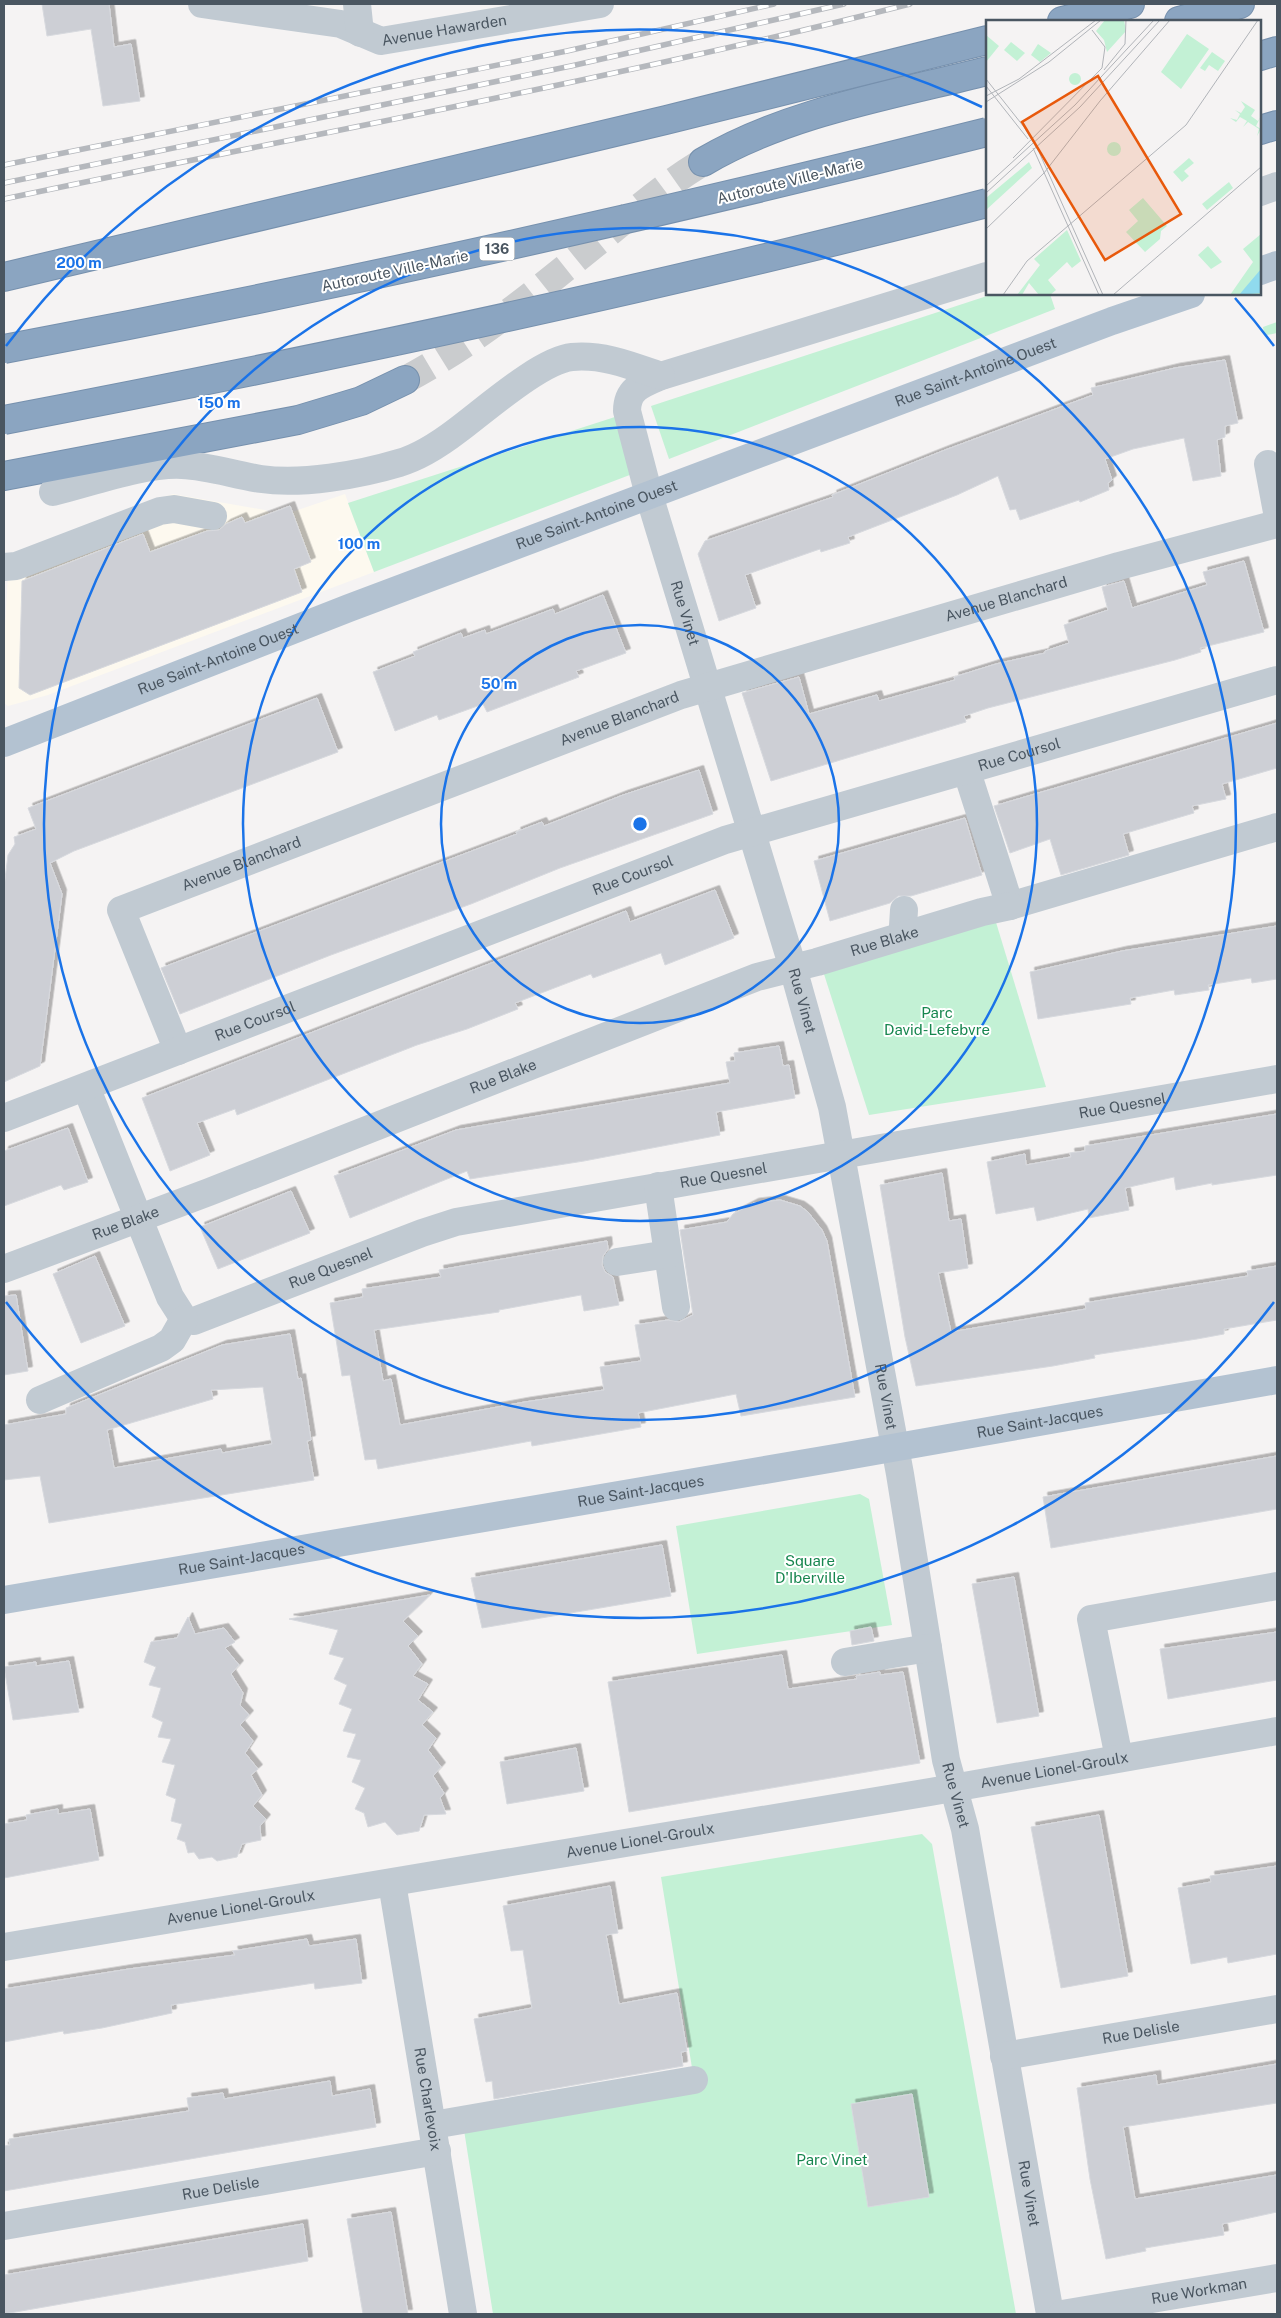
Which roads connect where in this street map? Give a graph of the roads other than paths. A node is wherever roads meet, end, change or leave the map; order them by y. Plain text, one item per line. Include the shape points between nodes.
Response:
1 (202, 4) edge
2 (357, 4) edge
3 (600, 4) edge
4 (1130, 4) edge
5 (1240, 4) edge
6 (1066, 20) edge
7 (1183, 20) edge
8 (360, 32) junction
9 (986, 40) edge
10 (1277, 51) edge
11 (1261, 56) edge
12 (986, 71) edge
13 (1277, 125) edge
14 (1261, 130) edge
15 (986, 132) edge
16 (703, 162) tunnel mouth
17 (1277, 186) edge
18 (1261, 192) edge
19 (986, 203) edge
20 (1277, 265) edge
21 (1261, 271) edge
22 (986, 276) edge
23 (4, 277) edge
24 (1188, 295) edge
25 (4, 349) edge
26 (661, 376) junction
27 (405, 380) tunnel mouth
28 (4, 420) edge
29 (1268, 464) dead end
30 (4, 476) edge
31 (53, 492) dead end
32 (649, 495) junction
33 (1277, 512) edge
34 (213, 516) dead end
35 (1277, 524) edge
36 (4, 567) edge
37 (1277, 680) edge
38 (707, 687) junction
39 (4, 742) edge
40 (966, 772) junction
41 (1277, 827) edge
42 (752, 832) junction
43 (1010, 906) junction
44 (793, 968) junction
45 (178, 1051) junction
46 (1277, 1079) edge
47 (86, 1087) junction
48 (4, 1118) edge
49 (842, 1154) junction
50 (658, 1186) junction
51 (138, 1219) junction
52 (668, 1254) junction
53 (617, 1262) dead end
54 (4, 1268) edge
55 (676, 1307) dead end
56 (184, 1319) junction
57 (1277, 1380) edge
58 (40, 1400) dead end
59 (895, 1447) junction
60 (1277, 1586) edge
61 (4, 1600) edge
62 (928, 1648) junction
63 (845, 1662) dead end
64 (1277, 1731) edge
65 (1119, 1758) junction
66 (955, 1788) junction
67 (392, 1883) junction
68 (4, 1947) edge
69 (1277, 2009) edge
70 (1004, 2056) junction
71 (694, 2080) dead end
72 (433, 2125) junction
73 (437, 2151) junction
74 (4, 2226) edge
75 (1277, 2278) edge
76 (463, 2314) edge
77 (1050, 2314) edge
78 (1062, 2314) edge

1 - 8 street, Avenue Hawarden via 341,24
2 - 8 street
3 - 8 street, Avenue Hawarden via 381,41
4 - 6 highway
5 - 7 highway
9 - 23 highway via 666,120
10 - 11 highway
12 - 16 highway via 786,124 748,137
13 - 14 highway
15 - 25 highway, Autoroute Ville-Marie / 136, bridge via 496,250
17 - 18 street
19 - 28 highway, bridge via 634,289 397,342
20 - 21 main road
22 - 26 street
24 - 32 main road, Rue Saint-Antoine Ouest
26 - 31 street via 620,362 571,357 546,366 439,444 401,463 352,473 274,481 197,466 174,465 139,470
26 - 32 street, Rue Vinet via 641,384 627,402
27 - 30 highway via 345,407 298,420
29 - 33 street
32 - 38 street, Rue Vinet
32 - 39 main road, Rue Saint-Antoine Ouest
34 - 36 street via 174,509 160,511 16,566
35 - 38 street, Avenue Blanchard via 1119,566
37 - 40 street, Rue Coursol
38 - 42 street, Rue Vinet
38 - 45 street, Avenue Blanchard via 676,696 121,910
40 - 42 street, Rue Coursol
40 - 43 street
41 - 43 street, Rue Blake
42 - 44 street, Rue Vinet
42 - 45 street, Rue Coursol via 713,844
43 - 44 street, Rue Blake via 905,923
44 - 49 street, Rue Vinet
44 - 51 street, Rue Blake via 757,977
45 - 47 street, Rue Coursol
46 - 49 street, Rue Quesnel
47 - 48 street, Rue Coursol
47 - 51 street
49 - 50 street, Rue Quesnel
49 - 59 street, Rue Vinet
50 - 52 street
50 - 56 street, Rue Quesnel via 446,1225 208,1317 194,1321
51 - 54 street, Rue Blake
51 - 56 street via 170,1297
52 - 53 street
52 - 55 street
56 - 58 street via 172,1340 161,1348
57 - 59 main road, Rue Saint-Jacques
59 - 61 main road, Rue Saint-Jacques
59 - 62 street, Rue Vinet
60 - 65 street via 1091,1619
62 - 63 street
62 - 66 street, Rue Vinet via 946,1760
64 - 65 street, Avenue Lionel-Groulx
65 - 66 street, Avenue Lionel-Groulx
66 - 67 street, Avenue Lionel-Groulx
66 - 70 street, Rue Vinet via 967,1836
67 - 68 street, Avenue Lionel-Groulx
67 - 72 street, Rue Charlevoix
69 - 70 street, Rue Delisle
70 - 77 street, Rue Vinet
71 - 72 street
72 - 73 street, Rue Charlevoix
73 - 74 street, Rue Delisle
73 - 76 street, Rue Charlevoix
75 - 78 street, Rue Workman

